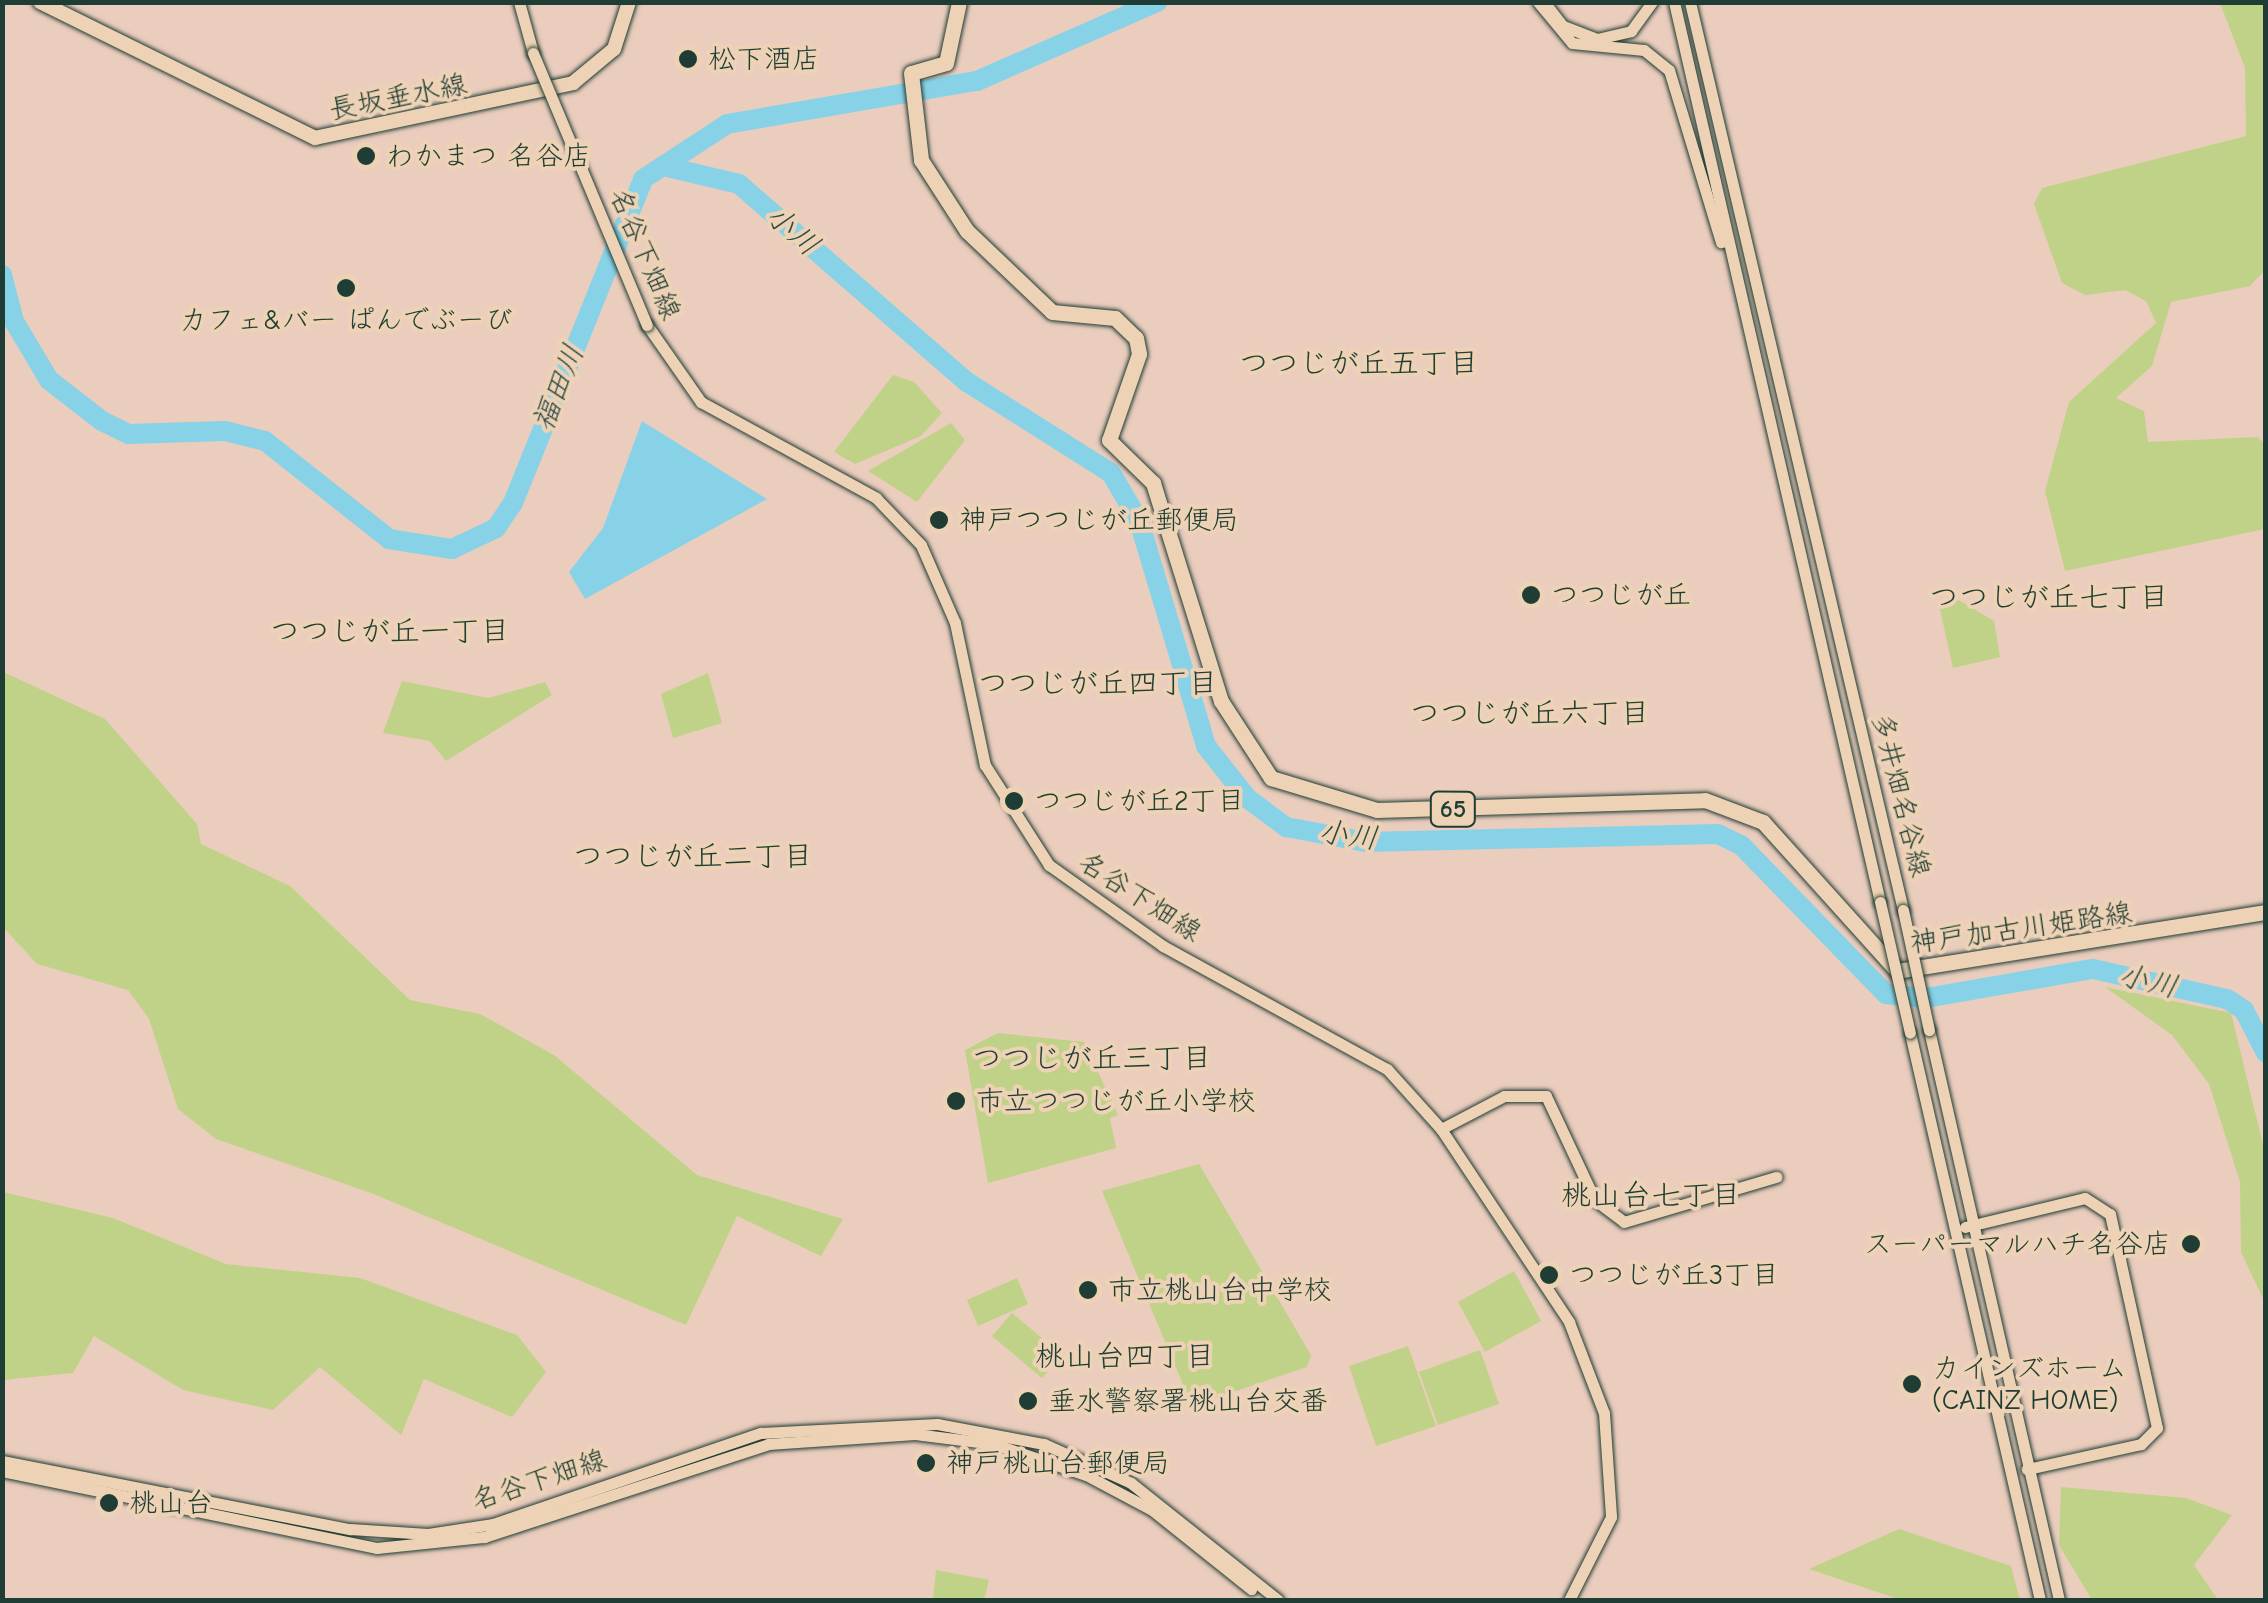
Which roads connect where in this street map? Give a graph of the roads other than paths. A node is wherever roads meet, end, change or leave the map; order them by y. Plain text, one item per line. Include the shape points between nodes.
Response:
1 (40, 2) edge
2 (520, 2) edge
3 (629, 2) edge
4 (959, 2) edge
5 (1541, 2) edge
6 (1652, 2) edge
7 (1674, 2) edge
8 (1690, 2) edge
9 (1746, 322) junction
10 (2266, 912) edge
11 (1442, 1129) junction
12 (1776, 1178) dead end
13 (1971, 1226) junction
14 (1956, 1229) junction
15 (2, 1461) edge
16 (2027, 1469) junction
17 (2, 1471) edge
18 (1266, 1600) edge
19 (1278, 1600) edge
20 (1569, 1600) edge
21 (2040, 1600) edge
22 (2059, 1600) edge

1 - 3 main road, 長坂垂水線 via 315,138 573,83 614,48
2 - 11 street, 名谷下畑線, bridge via 533,53 647,325 701,402 876,498 921,545 955,623 985,765 1049,865 1162,946 1388,1069
4 - 10 main road, 神戸加古川姫路線 / 65 via 946,63 910,73 921,160 967,231 1052,312 1115,318 1136,338 1139,354 1109,440 1153,483 1227,716 1271,778 1377,810 1705,800 1763,822 1897,971 1969,967
5 - 6 street via 1563,26 1598,40 1630,31
5 - 9 street via 1572,42 1644,50 1670,70
7 - 9 street, 多井畑名谷線
8 - 13 street, 多井畑名谷線, bridge
9 - 14 street, 多井畑名谷線, bridge
11 - 12 street via 1504,1096 1546,1096 1595,1200 1624,1222
11 - 20 street, 名谷下畑線 via 1569,1322 1604,1413 1611,1516
13 - 14 street
13 - 16 street, 多井畑名谷線
13 - 16 street via 2085,1198 2103,1203 2155,1400 2157,1428 2141,1444
14 - 21 street, 多井畑名谷線
15 - 19 street, 名谷下畑線 via 350,1529 428,1534 494,1524 761,1433 936,1424 1044,1444 1132,1483
16 - 22 street, 多井畑名谷線
17 - 18 street, 名谷下畑線 via 378,1548 484,1537 768,1444 914,1434 1024,1452 1128,1494

